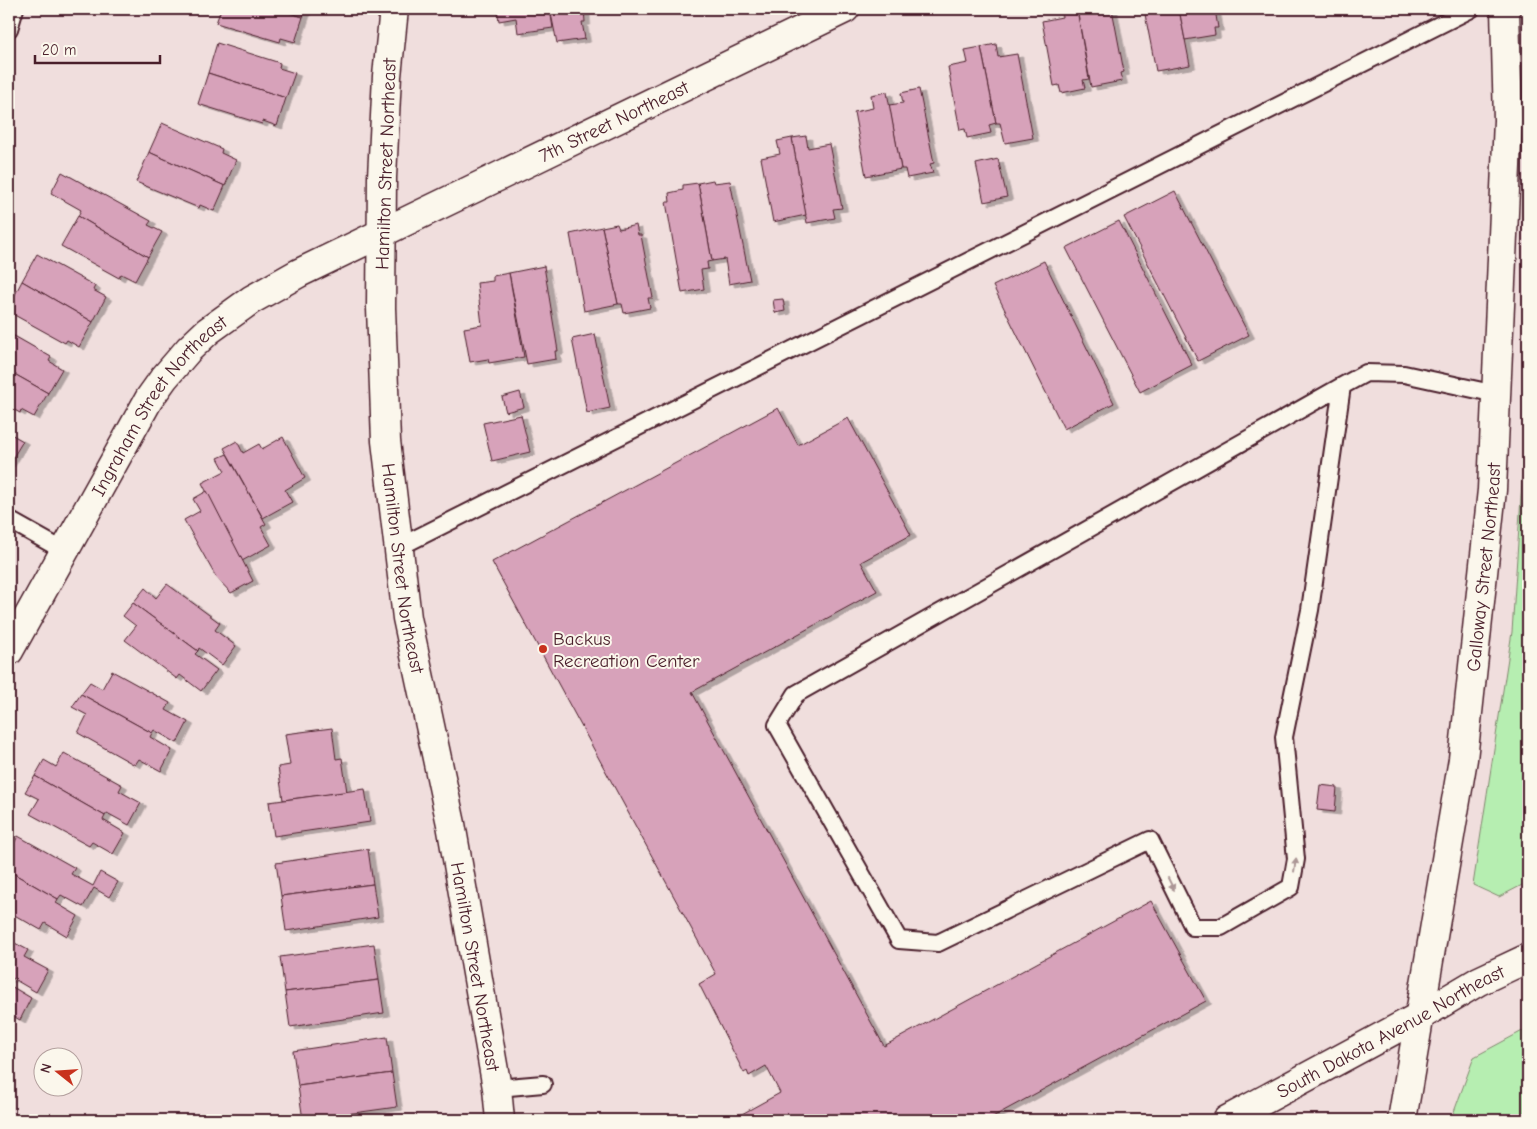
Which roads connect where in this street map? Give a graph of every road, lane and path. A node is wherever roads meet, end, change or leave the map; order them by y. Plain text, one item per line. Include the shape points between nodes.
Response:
1 (15, 9) edge
2 (394, 9) edge
3 (844, 9) edge
4 (1471, 9) edge
5 (1505, 9) edge
6 (9, 30) edge
7 (382, 233) junction
8 (1342, 386) junction
9 (1496, 394) junction
10 (9, 520) edge
11 (399, 548) junction
12 (66, 552) junction
13 (9, 651) edge
14 (1528, 958) edge
15 (1420, 1016) junction
16 (543, 1084) dead end
17 (497, 1088) junction
18 (500, 1120) edge
19 (1227, 1120) edge
20 (1402, 1120) edge

1 - 6 lane
2 - 7 street, Hamilton Street Northeast via 384,133
3 - 7 street, 7th Street Northeast
4 - 11 lane
5 - 9 street, Galloway Street Northeast via 1508,120
7 - 11 street, Hamilton Street Northeast via 386,441
7 - 12 street, Ingraham Street Northeast via 299,272 251,300 189,349 149,399
8 -> 8 lane via 796,694 777,725 899,940 938,943 1150,840 1193,927 1221,927 1291,888 1296,858 1284,737 1310,610
8 - 9 lane via 1366,373 1404,374
9 - 15 street, Galloway Street Northeast via 1492,490 1463,759
10 - 12 lane
11 - 17 street, Hamilton Street Northeast via 407,618 451,824
12 - 13 street, Ingraham Street Northeast
14 - 15 street, South Dakota Avenue Northeast via 1479,981
15 - 19 street, South Dakota Avenue Northeast
15 - 20 street, Galloway Street Northeast
16 - 17 lane
17 - 18 street, Hamilton Street Northeast

